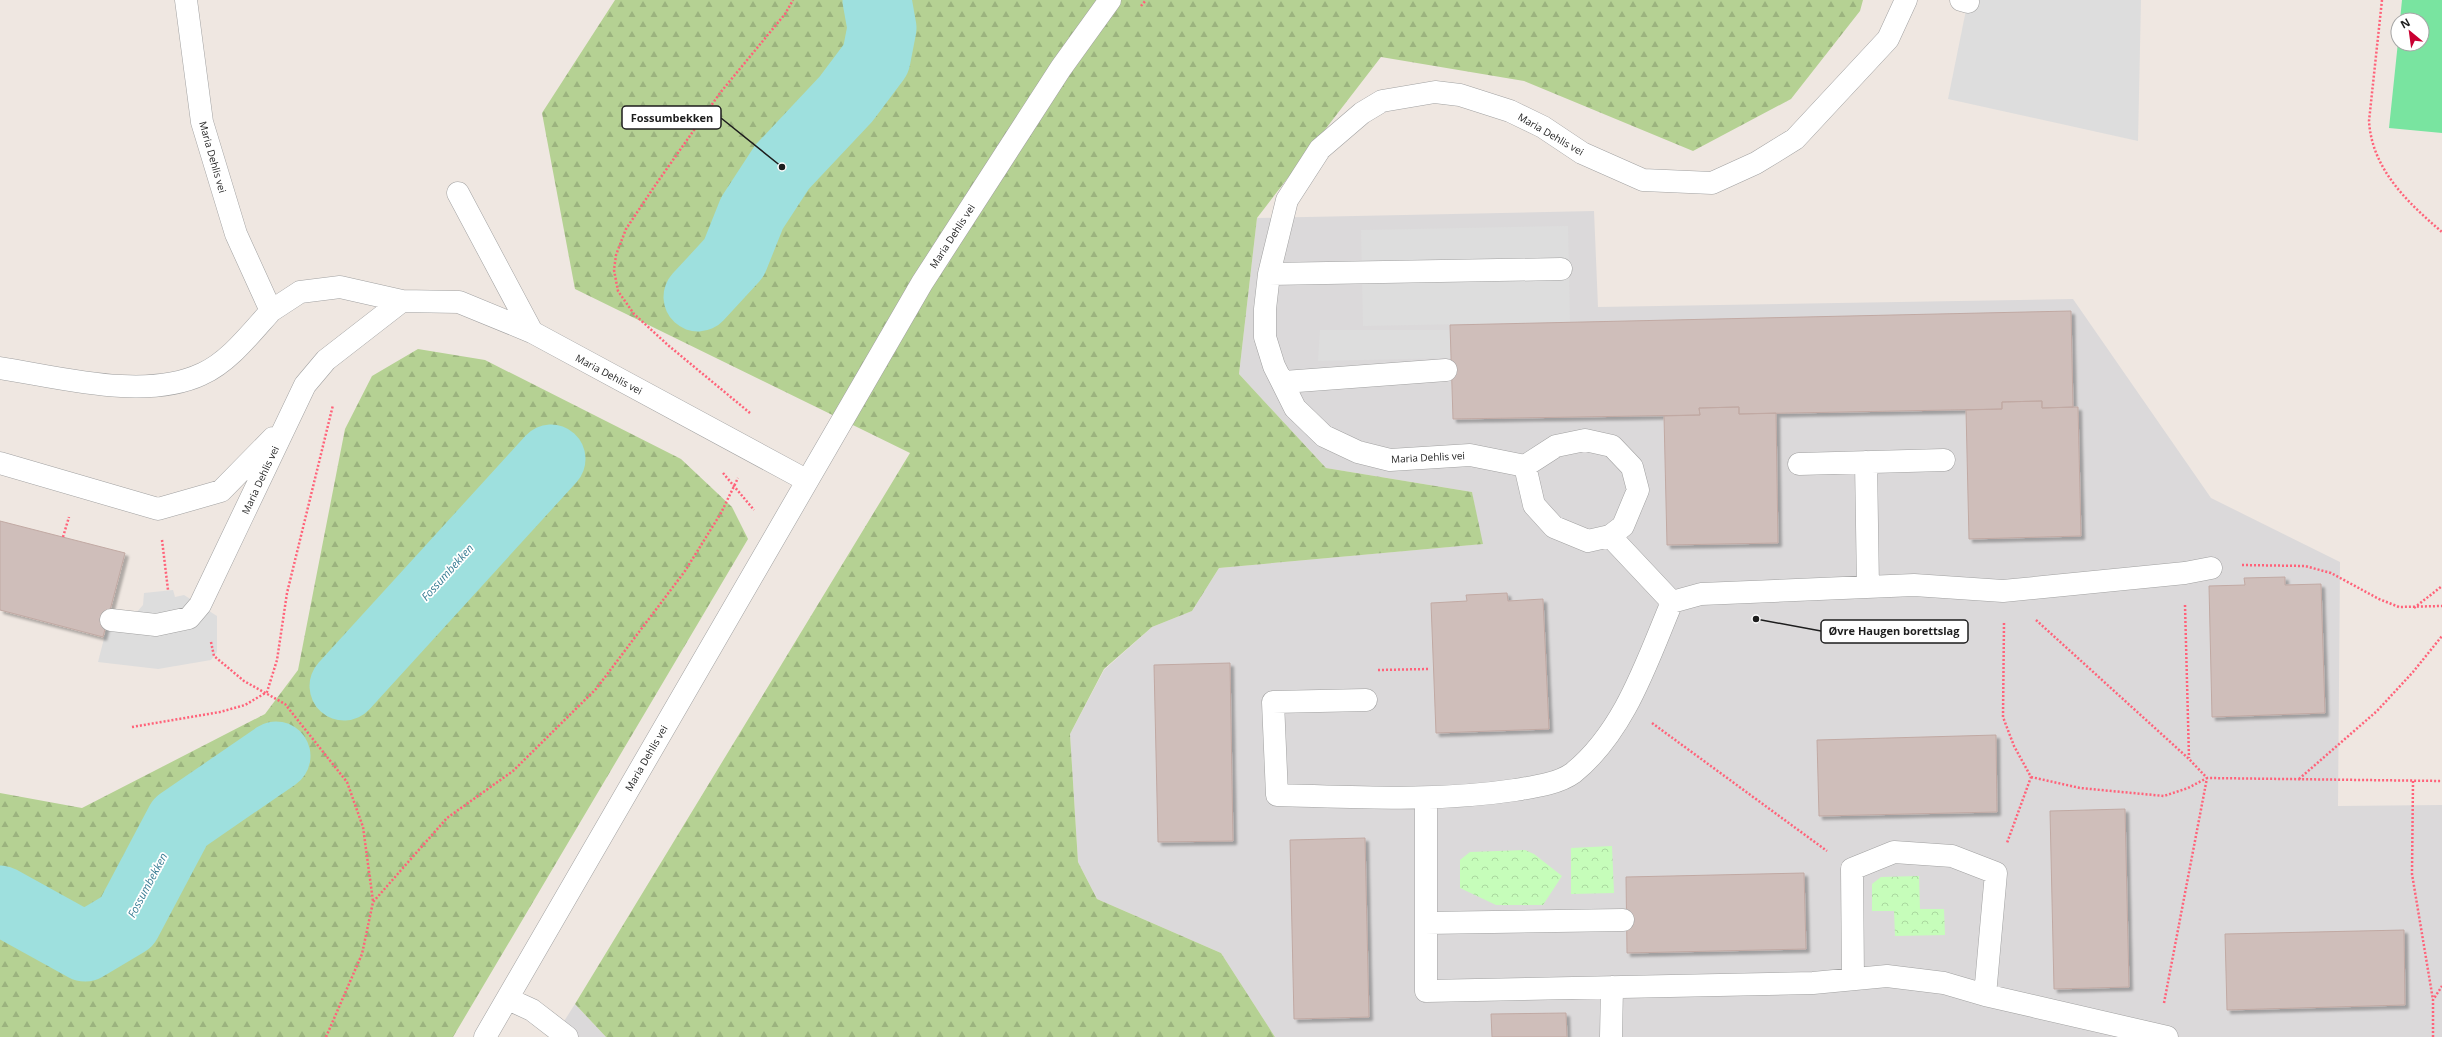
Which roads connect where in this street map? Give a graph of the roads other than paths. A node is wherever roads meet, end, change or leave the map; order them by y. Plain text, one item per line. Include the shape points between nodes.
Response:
1 (186, 0) edge
2 (1110, 0) edge
3 (1906, 0) edge
4 (458, 192) dead end
5 (1561, 269) dead end
6 (1268, 274) junction
7 (402, 301) junction
8 (271, 311) junction
9 (532, 332) junction
10 (0, 368) edge
11 (1446, 370) dead end
12 (1284, 382) junction
13 (286, 425) junction
14 (1944, 460) dead end
15 (1866, 462) junction
16 (0, 463) edge
17 (1799, 464) dead end
18 (1525, 466) junction
19 (806, 480) junction
20 (1610, 536) junction
21 (2211, 568) road end
22 (1868, 587) junction
23 (1672, 602) junction
24 (111, 620) dead end
25 (1366, 700) dead end
26 (1426, 799) junction
27 (1622, 920) dead end
28 (1426, 923) junction
29 (1853, 979) junction
30 (1612, 987) junction
31 (1985, 995) junction
32 (508, 999) junction
33 (2162, 1036) edge
34 (485, 1037) edge
35 (567, 1037) edge
36 (1611, 1037) edge

1 - 8 street, Maria Dehlis vei via 202,122 236,234
2 - 19 street, Maria Dehlis vei via 1061,68 922,283
3 - 6 street, Maria Dehlis vei via 1888,39 1796,139 1756,163 1712,183 1643,180 1582,152 1543,127 1510,111 1460,95 1435,92 1382,102 1341,130 1320,150 1304,171 1286,200
4 - 9 street
5 - 6 street
6 - 12 street, Maria Dehlis vei via 1265,337 1274,366
7 - 8 street, Maria Dehlis vei via 340,287 300,292
7 - 9 street, Maria Dehlis vei via 459,302
7 - 13 street, Maria Dehlis vei via 326,360 305,385
8 - 10 street via 237,349 202,374 161,386 109,384
9 - 19 street, Maria Dehlis vei
11 - 12 street
12 - 18 street, Maria Dehlis vei via 1295,408 1324,436 1358,452 1390,460 1470,455
13 - 16 street via 221,491 158,509
13 - 24 street, Maria Dehlis vei via 218,572 200,605 189,618 156,625
14 - 15 street
15 - 17 street
15 - 22 street
18 - 20 street via 1534,505 1554,527 1588,541
18 - 20 street via 1556,446 1585,440 1612,446 1632,467 1638,490 1623,526
19 - 32 street, Maria Dehlis vei
20 - 23 street
21 - 22 street via 2184,573 2002,591 1914,585
22 - 23 street via 1701,594
23 - 26 street via 1627,704 1593,752 1572,774 1539,786
25 - 26 street via 1274,702 1277,795
26 - 28 street
27 - 28 street
28 - 30 street via 1426,991
29 - 30 street via 1813,983
29 - 31 street via 1887,976 1944,983
29 - 31 street via 1852,869 1894,852 1952,856 1996,873
30 - 36 street
31 - 33 street
32 - 34 street, Maria Dehlis vei
32 - 35 street via 532,1010

